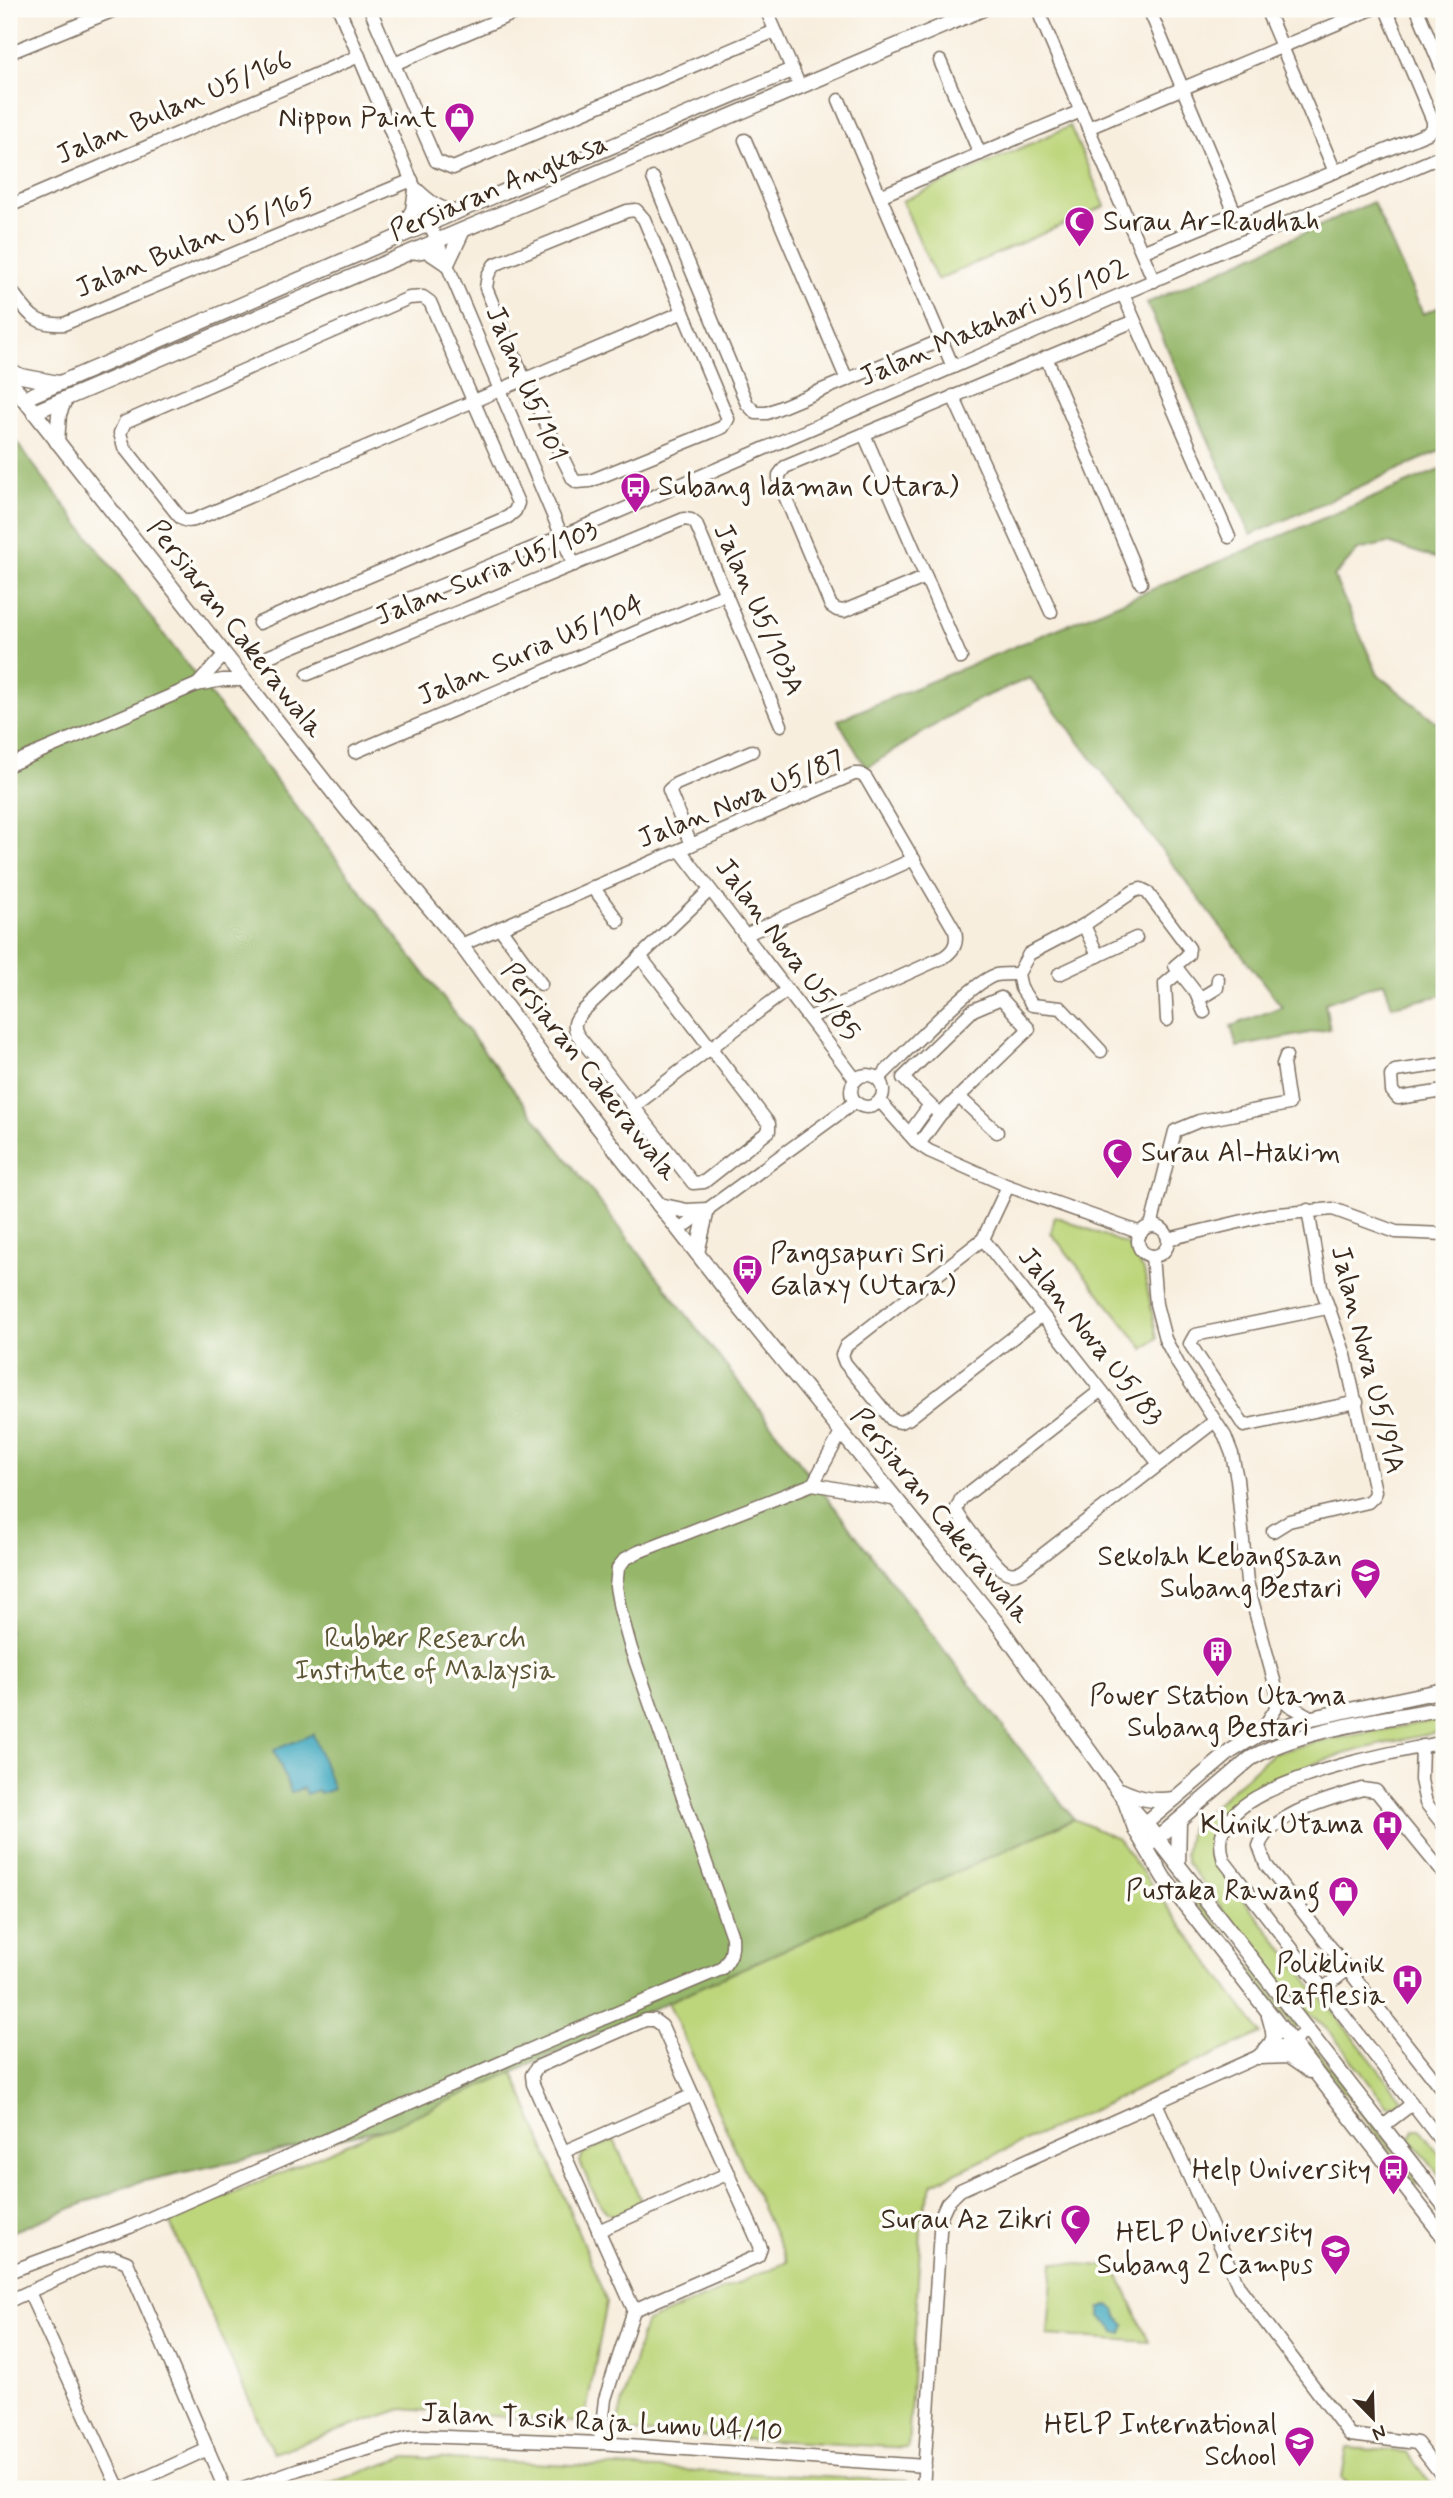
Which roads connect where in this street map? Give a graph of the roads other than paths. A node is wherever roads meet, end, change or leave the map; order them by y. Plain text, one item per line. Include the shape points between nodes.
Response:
1 (117, 9) edge
2 (339, 9) edge
3 (370, 9) edge
4 (524, 9) edge
5 (766, 9) edge
6 (983, 9) edge
7 (1149, 9) edge
8 (1266, 9) edge
9 (1372, 9) edge
10 (1385, 9) edge
11 (1417, 9) edge
12 (501, 13) edge
13 (1041, 18) dead end
14 (775, 31) junction
15 (1282, 47) junction
16 (9, 53) edge
17 (359, 56) junction
18 (940, 61) dead end
19 (394, 64) junction
20 (792, 70) junction
21 (1444, 74) edge
22 (800, 88) junction
23 (1183, 89) junction
24 (839, 100) dead end
25 (1081, 111) junction
26 (1088, 128) junction
27 (745, 139) dead end
28 (980, 154) junction
29 (1444, 155) edge
30 (1335, 172) junction
31 (653, 178) dead end
32 (414, 185) junction
33 (880, 197) junction
34 (9, 206) edge
35 (456, 212) junction
36 (1235, 213) junction
37 (430, 223) junction
38 (463, 230) junction
39 (398, 236) junction
40 (438, 241) junction
41 (1142, 252) junction
42 (407, 253) junction
43 (447, 264) junction
44 (1154, 281) junction
45 (9, 288) edge
46 (1122, 294) junction
47 (683, 312) junction
48 (1134, 321) junction
49 (942, 340) junction
50 (1046, 358) junction
51 (953, 367) junction
52 (9, 370) edge
53 (524, 379) junction
54 (9, 380) edge
55 (847, 380) junction
56 (59, 384) junction
57 (500, 389) junction
58 (953, 396) junction
59 (23, 399) junction
60 (65, 399) junction
61 (472, 401) junction
62 (34, 412) junction
63 (864, 434) junction
64 (57, 442) junction
65 (684, 519) joint
66 (562, 536) junction
67 (1229, 537) dead end
68 (574, 565) junction
69 (926, 577) junction
70 (1141, 583) dead end
71 (726, 594) junction
72 (1051, 612) dead end
73 (259, 623) dead end
74 (225, 655) junction
75 (267, 657) dead end
76 (961, 658) dead end
77 (308, 674) dead end
78 (244, 680) junction
79 (197, 685) junction
80 (781, 726) dead end
81 (752, 751) dead end
82 (355, 752) dead end
83 (9, 765) edge
84 (686, 847) junction
85 (914, 859) junction
86 (593, 887) junction
87 (710, 890) junction
88 (618, 921) dead end
89 (1084, 925) junction
90 (499, 928) junction
91 (745, 934) junction
92 (1136, 938) dead end
93 (461, 945) junction
94 (640, 956) junction
95 (1098, 956) junction
96 (1178, 973) junction
97 (1018, 974) junction
98 (1059, 974) dead end
99 (1219, 979) dead end
100 (541, 984) dead end
101 (788, 990) junction
102 (1199, 999) junction
103 (1204, 1012) dead end
104 (809, 1018) junction
105 (1167, 1020) dead end
106 (709, 1048) junction
107 (1101, 1051) dead end
108 (1286, 1056) dead end
109 (1444, 1065) edge
110 (878, 1079) junction
111 (856, 1080) junction
112 (1444, 1091) edge
113 (959, 1097) junction
114 (880, 1101) junction
115 (855, 1102) junction
116 (929, 1106) junction
117 (634, 1107) junction
118 (940, 1115) junction
119 (996, 1132) dead end
120 (909, 1134) junction
121 (919, 1144) junction
122 (1008, 1186) junction
123 (659, 1205) junction
124 (707, 1210) junction
125 (1308, 1210) junction
126 (1146, 1229) junction
127 (679, 1230) junction
128 (1444, 1234) edge
129 (983, 1239) junction
130 (1168, 1239) junction
131 (697, 1253) junction
132 (1152, 1256) junction
133 (1327, 1308) junction
134 (1042, 1315) junction
135 (1100, 1391) junction
136 (1357, 1402) junction
137 (1215, 1421) junction
138 (841, 1433) junction
139 (1159, 1464) junction
140 (813, 1484) junction
141 (897, 1500) junction
142 (1273, 1531) dead end
143 (1444, 1690) edge
144 (1278, 1695) junction
145 (1444, 1708) edge
146 (1312, 1718) junction
147 (1259, 1734) junction
148 (1444, 1742) edge
149 (1422, 1746) junction
150 (1121, 1794) junction
151 (1176, 1798) junction
152 (1179, 1821) junction
153 (1444, 1826) edge
154 (1141, 1827) junction
155 (1152, 1843) junction
156 (1179, 1868) junction
157 (1444, 1874) edge
158 (1348, 1969) junction
159 (1323, 1989) junction
160 (1267, 2008) junction
161 (1308, 2030) junction
162 (1293, 2041) junction
163 (1259, 2057) junction
164 (1325, 2082) junction
165 (1444, 2092) edge
166 (693, 2095) junction
167 (1156, 2103) junction
168 (1412, 2104) junction
169 (1383, 2126) junction
170 (1444, 2145) edge
171 (563, 2152) junction
172 (729, 2173) junction
173 (1444, 2205) edge
174 (598, 2231) junction
175 (1444, 2237) edge
176 (9, 2272) edge
177 (29, 2292) junction
178 (9, 2301) edge
179 (634, 2310) junction
180 (600, 2443) junction
181 (208, 2449) junction
182 (925, 2466) junction
183 (1444, 2478) edge
184 (120, 2489) edge
185 (225, 2489) edge
186 (243, 2489) edge
187 (923, 2489) edge

1 - 16 street
2 - 17 street, Jalan U5/101
3 - 19 street
4 - 12 street
5 - 14 street
6 - 22 street, Persiaran Angkasa
7 - 23 street
8 - 15 street
9 - 15 street
10 - 30 street via 1433,128
11 - 21 street
12 - 19 street
13 - 25 street
14 - 19 street via 453,168 436,161
14 - 20 street
15 - 23 street
15 - 30 street
17 - 32 street, Jalan U5/101
17 - 34 street, Jalan Bulan U5/166
18 - 28 street
20 - 22 street
20 - 35 street, Persiaran Angkasa
22 - 38 street, Persiaran Angkasa
23 - 26 street
23 - 36 street
24 - 33 street
25 - 26 street
25 - 28 street
26 - 41 street
27 - 55 street
28 - 33 street
29 - 44 street, Jalan Matahari U5/102
30 - 36 street
31 - 55 street via 751,409 767,413
32 - 35 street via 431,204
32 - 37 street, Jalan U5/101
32 - 39 street via 414,210
32 - 45 street, Jalan Bulan U5/165 via 64,324 37,322
33 - 49 street
35 - 37 street, Persiaran Angkasa
36 - 41 street
37 - 39 street, Persiaran Angkasa
37 - 40 street, Jalan U5/101
38 - 40 street, Persiaran Angkasa
38 - 43 street
39 - 56 street, Persiaran Angkasa
40 - 42 street, Persiaran Angkasa
40 - 43 street, Jalan U5/101
41 - 44 street
42 - 43 street via 426,250
42 - 60 street, Persiaran Angkasa
43 - 57 street, Jalan U5/101
44 - 46 street, Jalan Matahari U5/102
46 - 48 street
46 - 51 street, Jalan Matahari U5/102
47 - 53 street
47 - 53 street via 636,210 494,265 485,288
47 - 53 street via 727,419 716,430 578,482
48 - 50 street
48 - 67 street
49 - 51 street
49 - 55 street
50 - 58 street
50 - 70 street
51 - 66 street, Jalan Matahari U5/102
52 - 56 street
53 - 57 street
54 - 59 street, Persiaran Cakerawala
56 - 59 street, Persiaran Angkasa
57 - 61 street
57 - 66 street, Jalan U5/101
58 - 63 street
58 - 72 street
59 - 62 street, Persiaran Cakerawala
60 - 62 street, Persiaran Angkasa
60 - 64 street
61 - 61 street via 430,302 417,296 125,422 120,433 124,447 185,521
61 - 73 street via 518,503 515,511
62 - 64 street, Persiaran Cakerawala
63 - 69 street
63 - 69 street via 785,467 779,475 831,606 844,611
64 - 74 street, Persiaran Cakerawala
65 - 68 street, Jalan Suria U5/103
65 - 71 street, Jalan U5/103A via 696,524
66 - 68 street, Jalan U5/101
66 - 75 street, Jalan Matahari U5/102
68 - 77 street, Jalan Suria U5/103
69 - 76 street
71 - 80 street, Jalan U5/103A
71 - 82 street, Jalan Suria U5/104
74 - 78 street, Persiaran Cakerawala
74 - 79 street
78 - 79 street
78 - 93 street, Persiaran Cakerawala
79 - 83 street
81 - 84 street, Jalan Nova U5/85 via 669,790
84 - 85 street, Jalan Nova U5/87 via 857,774 866,778
84 - 86 street, Jalan Nova U5/87
84 - 87 street, Jalan Nova U5/85
85 - 91 street
85 - 104 street, Jalan Nova U5/87 via 955,931 954,948 944,957
86 - 88 street
86 - 90 street, Jalan Nova U5/87
87 - 91 street, Jalan Nova U5/85
87 - 94 street
89 - 95 street
89 - 96 street via 1134,891 1147,892 1189,948 1188,955 1175,966
89 - 97 street via 1033,950
90 - 93 street, Jalan Nova U5/87
90 - 100 street
91 - 101 street, Jalan Nova U5/85
92 - 95 street
93 - 123 street, Persiaran Cakerawala
94 - 106 street
94 - 117 street via 583,1011 574,1027
95 - 98 street
96 - 102 street
96 - 105 street via 1164,984
97 - 107 street via 1031,1004 1061,1008
97 - 110 street via 985,980
99 - 102 street via 1217,988
101 - 104 street, Jalan Nova U5/85
101 - 106 street
102 - 103 street
104 - 111 street, Jalan Nova U5/85
106 - 117 street
106 - 117 street via 769,1124 769,1131 704,1182 693,1183
108 - 126 street via 1289,1104 1199,1121 1175,1131
109 - 112 street via 1395,1071 1391,1076 1392,1091 1398,1098
110 - 111 street via 864,1075
110 - 114 street via 883,1087
111 - 115 street via 851,1093
113 - 116 street via 1029,1029 1001,998 973,1010 903,1077
113 - 118 street
113 - 119 street
114 - 115 street via 865,1107
114 - 120 street
115 - 124 street
116 - 118 street
116 - 120 street
118 - 121 street
120 - 121 street
121 - 122 street
122 - 126 street
122 - 129 street
123 - 124 street
123 - 127 street, Persiaran Cakerawala
124 - 127 street
124 - 131 street
125 - 128 street via 1334,1209 1396,1233
125 - 130 street
125 - 133 street, Jalan Nova U5/91A
126 - 130 street via 1161,1227
126 - 132 street via 1138,1243
127 - 131 street, Persiaran Cakerawala
129 - 134 street, Jalan Nova U5/83
129 - 134 street via 846,1346 845,1363 892,1420 900,1422
130 - 132 street via 1164,1251
131 - 138 street, Persiaran Cakerawala
132 - 137 street via 1165,1339
133 - 136 street, Jalan Nova U5/91A
133 - 136 street via 1195,1335 1192,1349 1244,1426
134 - 135 street, Jalan Nova U5/83
135 - 139 street, Jalan Nova U5/83
135 - 139 street via 961,1499 956,1510 962,1521 1002,1570 1013,1574
136 - 142 street, Jalan Nova U5/91A via 1375,1491 1372,1500 1289,1521
137 - 139 street
137 - 144 street via 1232,1454 1247,1583
138 - 140 street
138 - 141 street, Persiaran Cakerawala
140 - 141 street
140 - 176 street via 638,1552 625,1559 616,1577 631,1649 732,1937 733,1951 721,1969 130,2227
141 - 150 street, Persiaran Cakerawala via 1007,1636
143 - 146 street
144 - 146 street
144 - 147 street via 1275,1710
145 - 152 street via 1308,1735 1276,1746 1250,1759
146 - 147 street
147 - 151 street via 1231,1751
148 - 149 street
149 - 153 street via 1426,1803
149 - 159 street via 1342,1763 1278,1787 1235,1812 1220,1838 1224,1861
150 - 151 street via 1153,1801
150 - 154 street, Persiaran Cakerawala
151 - 154 street
152 - 155 street
152 - 156 street
154 - 155 street, Persiaran Cakerawala
155 - 156 street, Persiaran Cakerawala
155 - 160 street, Persiaran Cakerawala via 1164,1878
156 - 161 street, Persiaran Cakerawala
157 - 158 street via 1370,1789 1303,1809 1272,1826 1259,1846 1266,1865
158 - 159 street
158 - 165 street
159 - 168 street
160 - 162 street, Persiaran Cakerawala
160 - 163 street via 1275,2037
161 - 162 street
161 - 169 street, Persiaran Cakerawala
162 - 163 street
162 - 164 street, Persiaran Cakerawala
163 - 164 street via 1288,2056
163 - 167 street
164 - 175 street, Persiaran Cakerawala
166 - 171 street
166 - 171 street via 662,2026 654,2020 537,2067 533,2084
166 - 172 street
167 - 182 street via 960,2190 947,2203 941,2216
167 - 183 street via 1239,2287 1350,2435 1417,2443
168 - 169 street
168 - 170 street
169 - 173 street, Persiaran Cakerawala
171 - 174 street
172 - 174 street
172 - 179 street via 761,2253
174 - 179 street
177 - 178 street
177 - 181 street via 100,2259 114,2257 127,2262
177 - 184 street
179 - 180 street via 605,2399
180 - 182 street, Jalan Tasik Raja Lumu U4/10
180 - 186 street, Jalan Tasik Raja Lumu U4/10 via 409,2437
181 - 184 street
181 - 185 street
182 - 187 street

